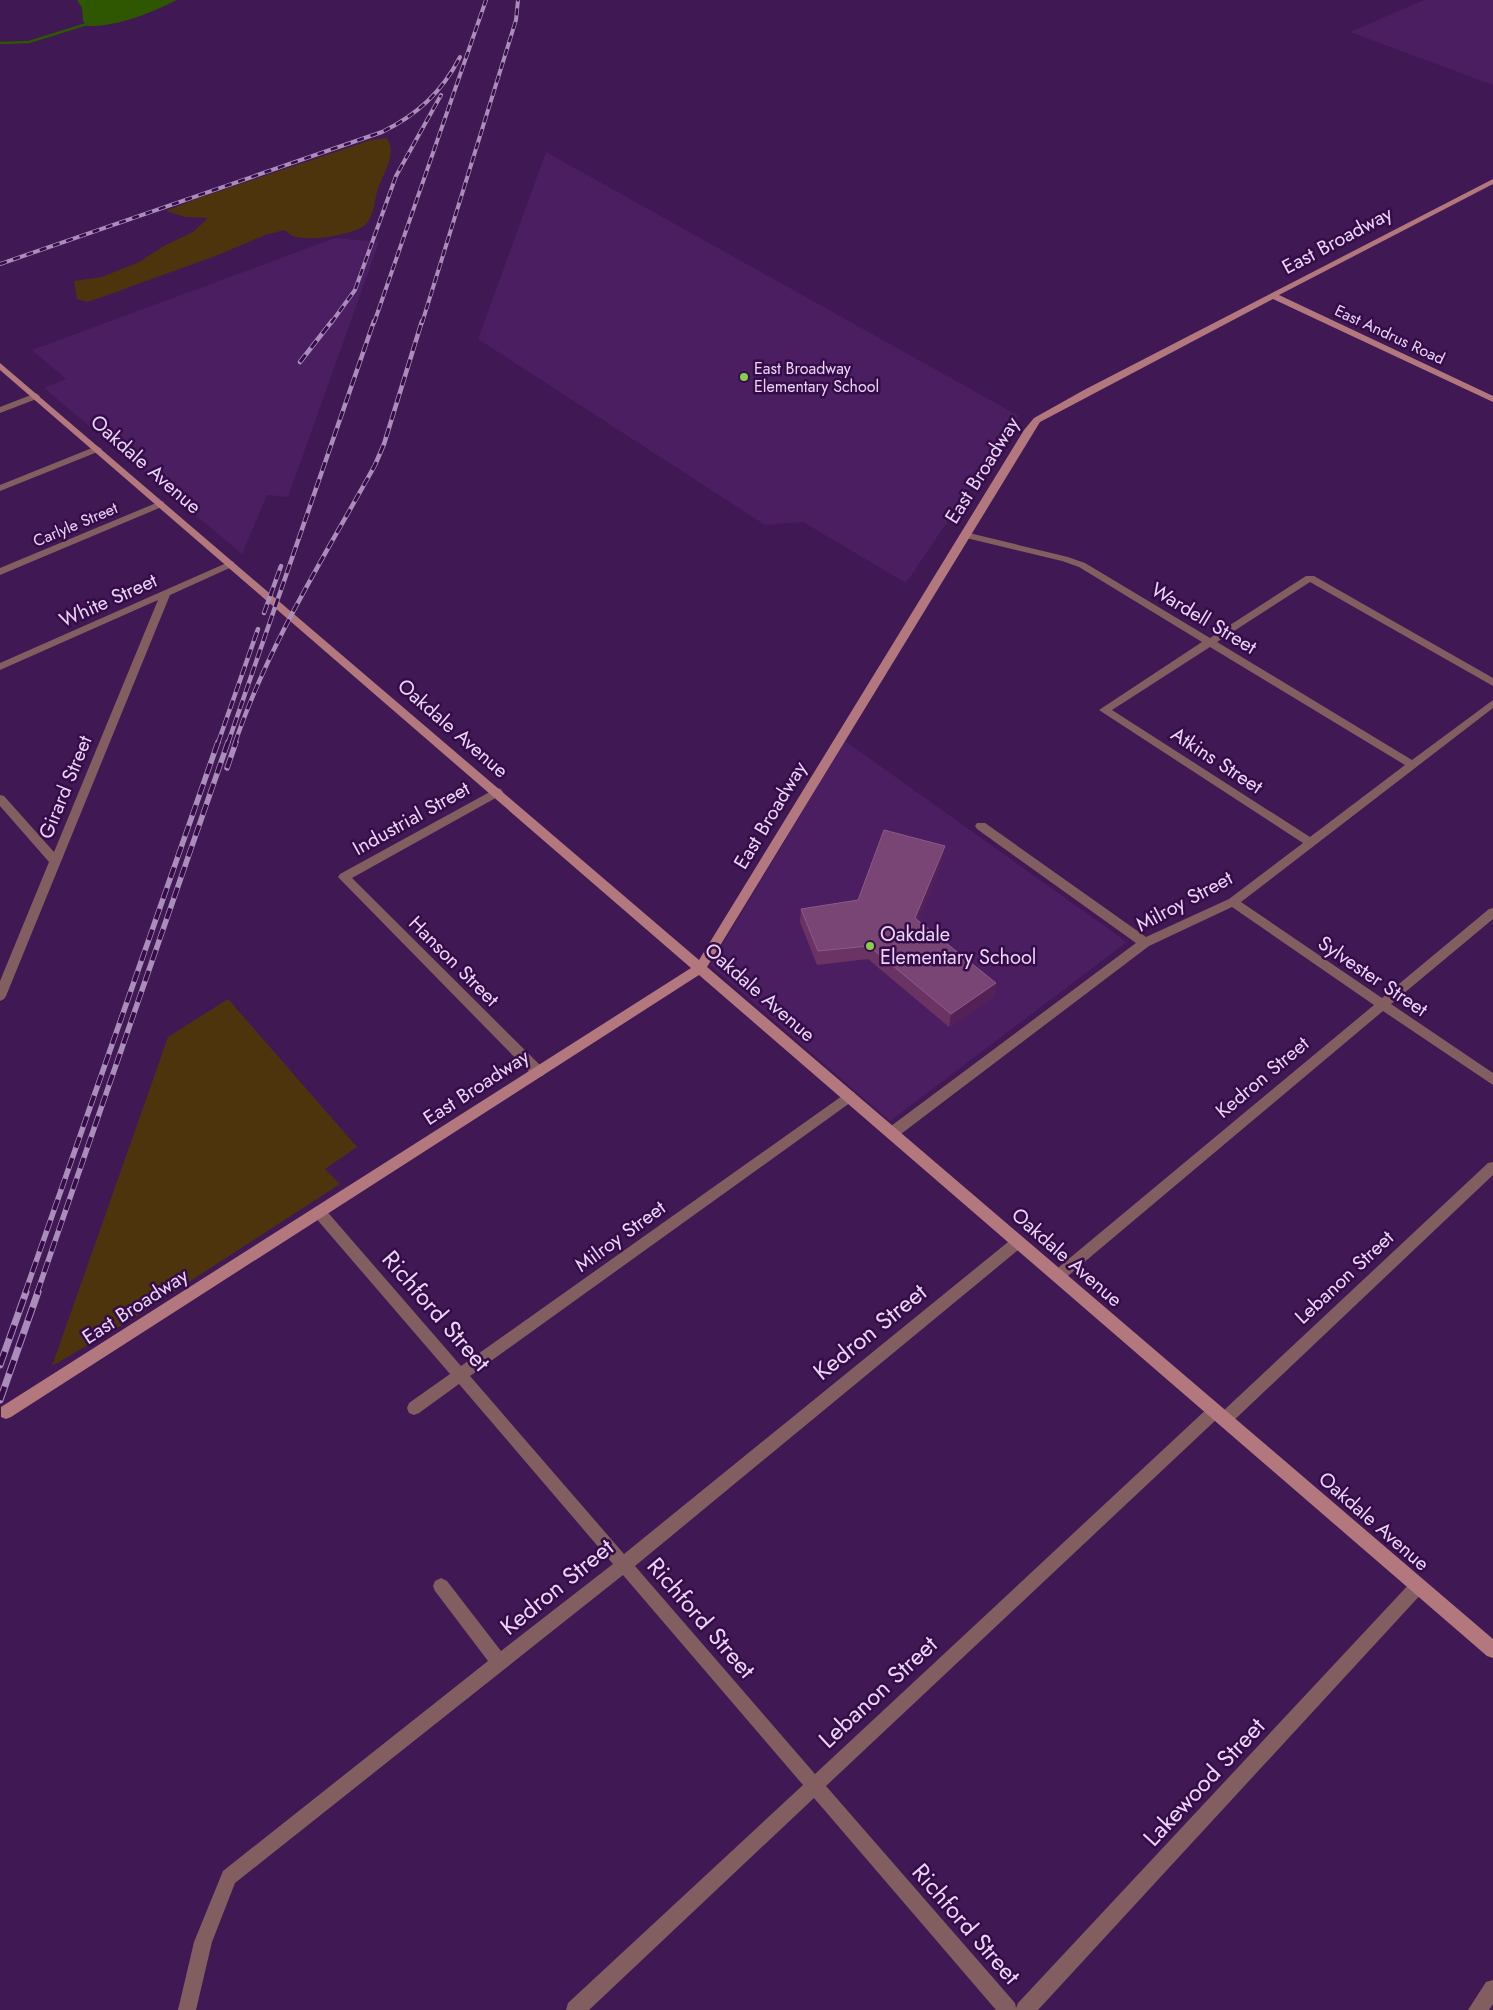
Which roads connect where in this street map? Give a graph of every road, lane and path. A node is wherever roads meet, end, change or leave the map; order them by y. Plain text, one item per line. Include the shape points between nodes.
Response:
1 (1493, 181) edge
2 (1274, 296) junction
3 (0, 366) edge
4 (36, 396) junction
5 (1493, 399) edge
6 (0, 410) edge
7 (97, 449) junction
8 (0, 488) edge
9 (161, 504) junction
10 (965, 535) junction
11 (231, 564) junction
12 (0, 572) edge
13 (166, 593) junction
14 (1209, 643) junction
15 (0, 667) edge
16 (1493, 683) edge
17 (1493, 703) edge
18 (1411, 764) junction
19 (496, 792) junction
20 (0, 799) edge
21 (981, 826) dead end
22 (1310, 842) junction
23 (55, 861) junction
24 (344, 877) joint
25 (1233, 902) junction
26 (1493, 912) edge
27 (1146, 943) junction
28 (700, 968) junction
29 (0, 996) edge
30 (1382, 1005) junction
31 (538, 1072) junction
32 (1493, 1080) edge
33 (849, 1096) junction
34 (892, 1132) junction
35 (1493, 1166) edge
36 (319, 1212) junction
37 (1018, 1242) junction
38 (1058, 1276) junction
39 (459, 1376) junction
40 (414, 1408) dead end
41 (6, 1412) dead end
42 (1220, 1415) junction
43 (622, 1566) junction
44 (441, 1586) dead end
45 (1418, 1586) junction
46 (1493, 1650) edge
47 (500, 1663) junction
48 (814, 1787) junction
49 (1493, 1989) edge
50 (187, 2010) edge
51 (575, 2010) edge
52 (1008, 2010) edge
53 (1025, 2010) edge
54 (1477, 2010) edge

1 - 2 street, East Broadway
2 - 5 street, East Andrus Road
2 - 10 street, East Broadway via 1037,420
3 - 4 street, Oakdale Avenue
4 - 6 street
4 - 7 street, Oakdale Avenue
7 - 8 street
7 - 9 street, Oakdale Avenue
9 - 11 street, Oakdale Avenue
9 - 12 street, Carlyle Street
10 - 14 street, Wardell Street via 1082,564
10 - 28 street, East Broadway
11 - 13 street, White Street
11 - 19 street, Oakdale Avenue
13 - 15 street, White Street
13 - 23 street, Girard Street
14 - 16 street via 1310,578
14 - 18 street, Wardell Street
14 - 22 street, Atkins Street via 1104,710
17 - 18 street, Milroy Street
18 - 22 street, Milroy Street
19 - 24 street, Industrial Street
19 - 28 street, Oakdale Avenue
20 - 23 street
21 - 27 street
22 - 25 street, Milroy Street
23 - 29 street, Girard Street
24 - 31 street, Hanson Street
25 - 27 street, Milroy Street
25 - 30 street, Sylvester Street
26 - 30 street, Kedron Street
27 - 34 street, Milroy Street
28 - 31 street, East Broadway
28 - 33 street, Oakdale Avenue
30 - 32 street, Sylvester Street
30 - 38 street, Kedron Street
31 - 36 street, East Broadway
33 - 34 street, Oakdale Avenue
33 - 39 street, Milroy Street
34 - 37 street, Oakdale Avenue
35 - 42 street, Lebanon Street
36 - 39 street, Richford Street
36 - 41 street, East Broadway
37 - 38 street, Oakdale Avenue
37 - 43 street, Kedron Street
38 - 42 street, Oakdale Avenue
39 - 40 street, Milroy Street
39 - 43 street, Richford Street
42 - 45 street, Oakdale Avenue
42 - 48 street, Lebanon Street
43 - 47 street, Kedron Street
43 - 48 street, Richford Street
44 - 47 street
45 - 46 street, Oakdale Avenue
45 - 53 street, Lakewood Street
47 - 50 street, Kedron Street via 229,1877 207,1928
48 - 51 street, Lebanon Street
48 - 52 street, Richford Street
49 - 54 street

